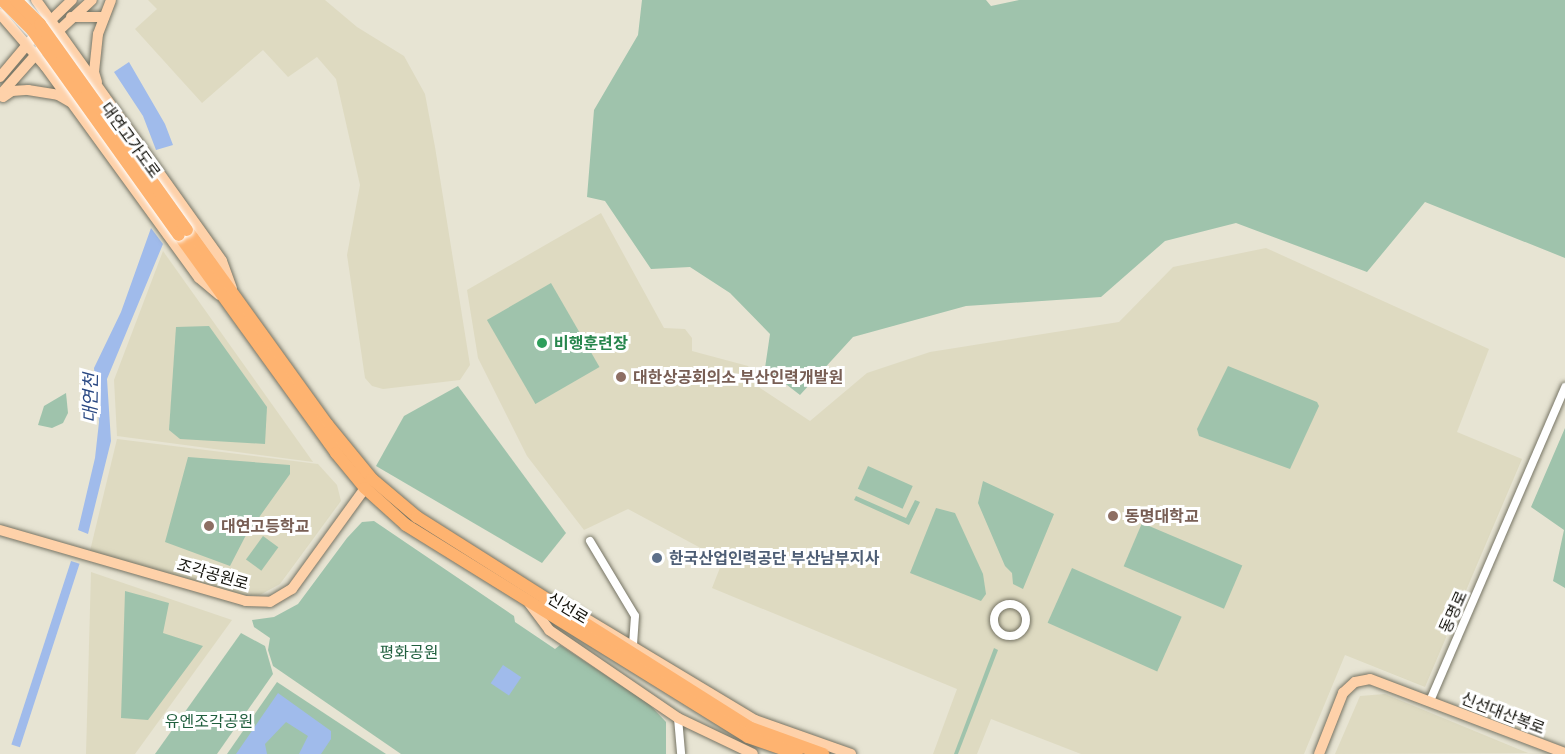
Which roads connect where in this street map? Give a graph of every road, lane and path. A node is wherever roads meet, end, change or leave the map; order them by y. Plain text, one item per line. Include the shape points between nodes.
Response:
1 (2, 0) edge
2 (16, 0) edge
3 (36, 0) edge
4 (72, 0) edge
5 (92, 0) edge
6 (111, 0) edge
7 (0, 14) edge
8 (71, 17) junction
9 (104, 17) junction
10 (47, 23) junction
11 (54, 34) junction
12 (27, 45) junction
13 (36, 54) junction
14 (0, 77) edge
15 (99, 88) junction
16 (0, 97) edge
17 (73, 105) junction
18 (183, 232) junction
19 (232, 300) junction
20 (1565, 387) edge
21 (365, 489) junction
22 (1, 528) edge
23 (590, 541) dead end
24 (531, 598) junction
25 (633, 646) junction
26 (1430, 701) junction
27 (678, 717) junction
28 (1565, 753) edge
29 (681, 754) edge
30 (753, 754) edge
31 (797, 754) edge
32 (823, 754) edge
33 (851, 754) edge
34 (1319, 754) edge

1 - 18 highway, 대연고가도로, bridge via 32,30
2 - 18 highway, 대연고가도로, bridge via 40,24
3 - 10 main road
4 - 10 main road
5 - 8 main road
6 - 9 main road
7 - 12 main road
8 - 9 main road
8 - 11 main road
9 - 15 main road via 95,57
10 - 11 main road
10 - 12 main road
11 - 13 main road
11 - 15 main road
12 - 13 main road
12 - 14 main road
13 - 16 main road
13 - 17 main road
15 - 19 main road via 222,261
16 - 17 main road via 28,90 58,95
17 - 19 main road via 199,278
18 - 19 highway, 대연고가도로
19 - 21 highway
19 - 24 highway via 372,479 417,517
20 - 26 street, 동명로
21 - 22 main road, 조각공원로 via 292,589 270,602 246,601
21 - 24 highway via 406,525
23 - 25 street via 635,616
24 - 25 main road via 566,604
24 - 27 main road, 신선로 via 549,630
24 - 31 highway, 신선로 via 748,737
24 - 32 highway via 751,728
25 - 33 main road via 755,720
26 - 28 main road, 신선대산복로
26 - 34 main road via 1370,679 1355,682 1343,693
27 - 29 street
27 - 30 main road, 신선로

